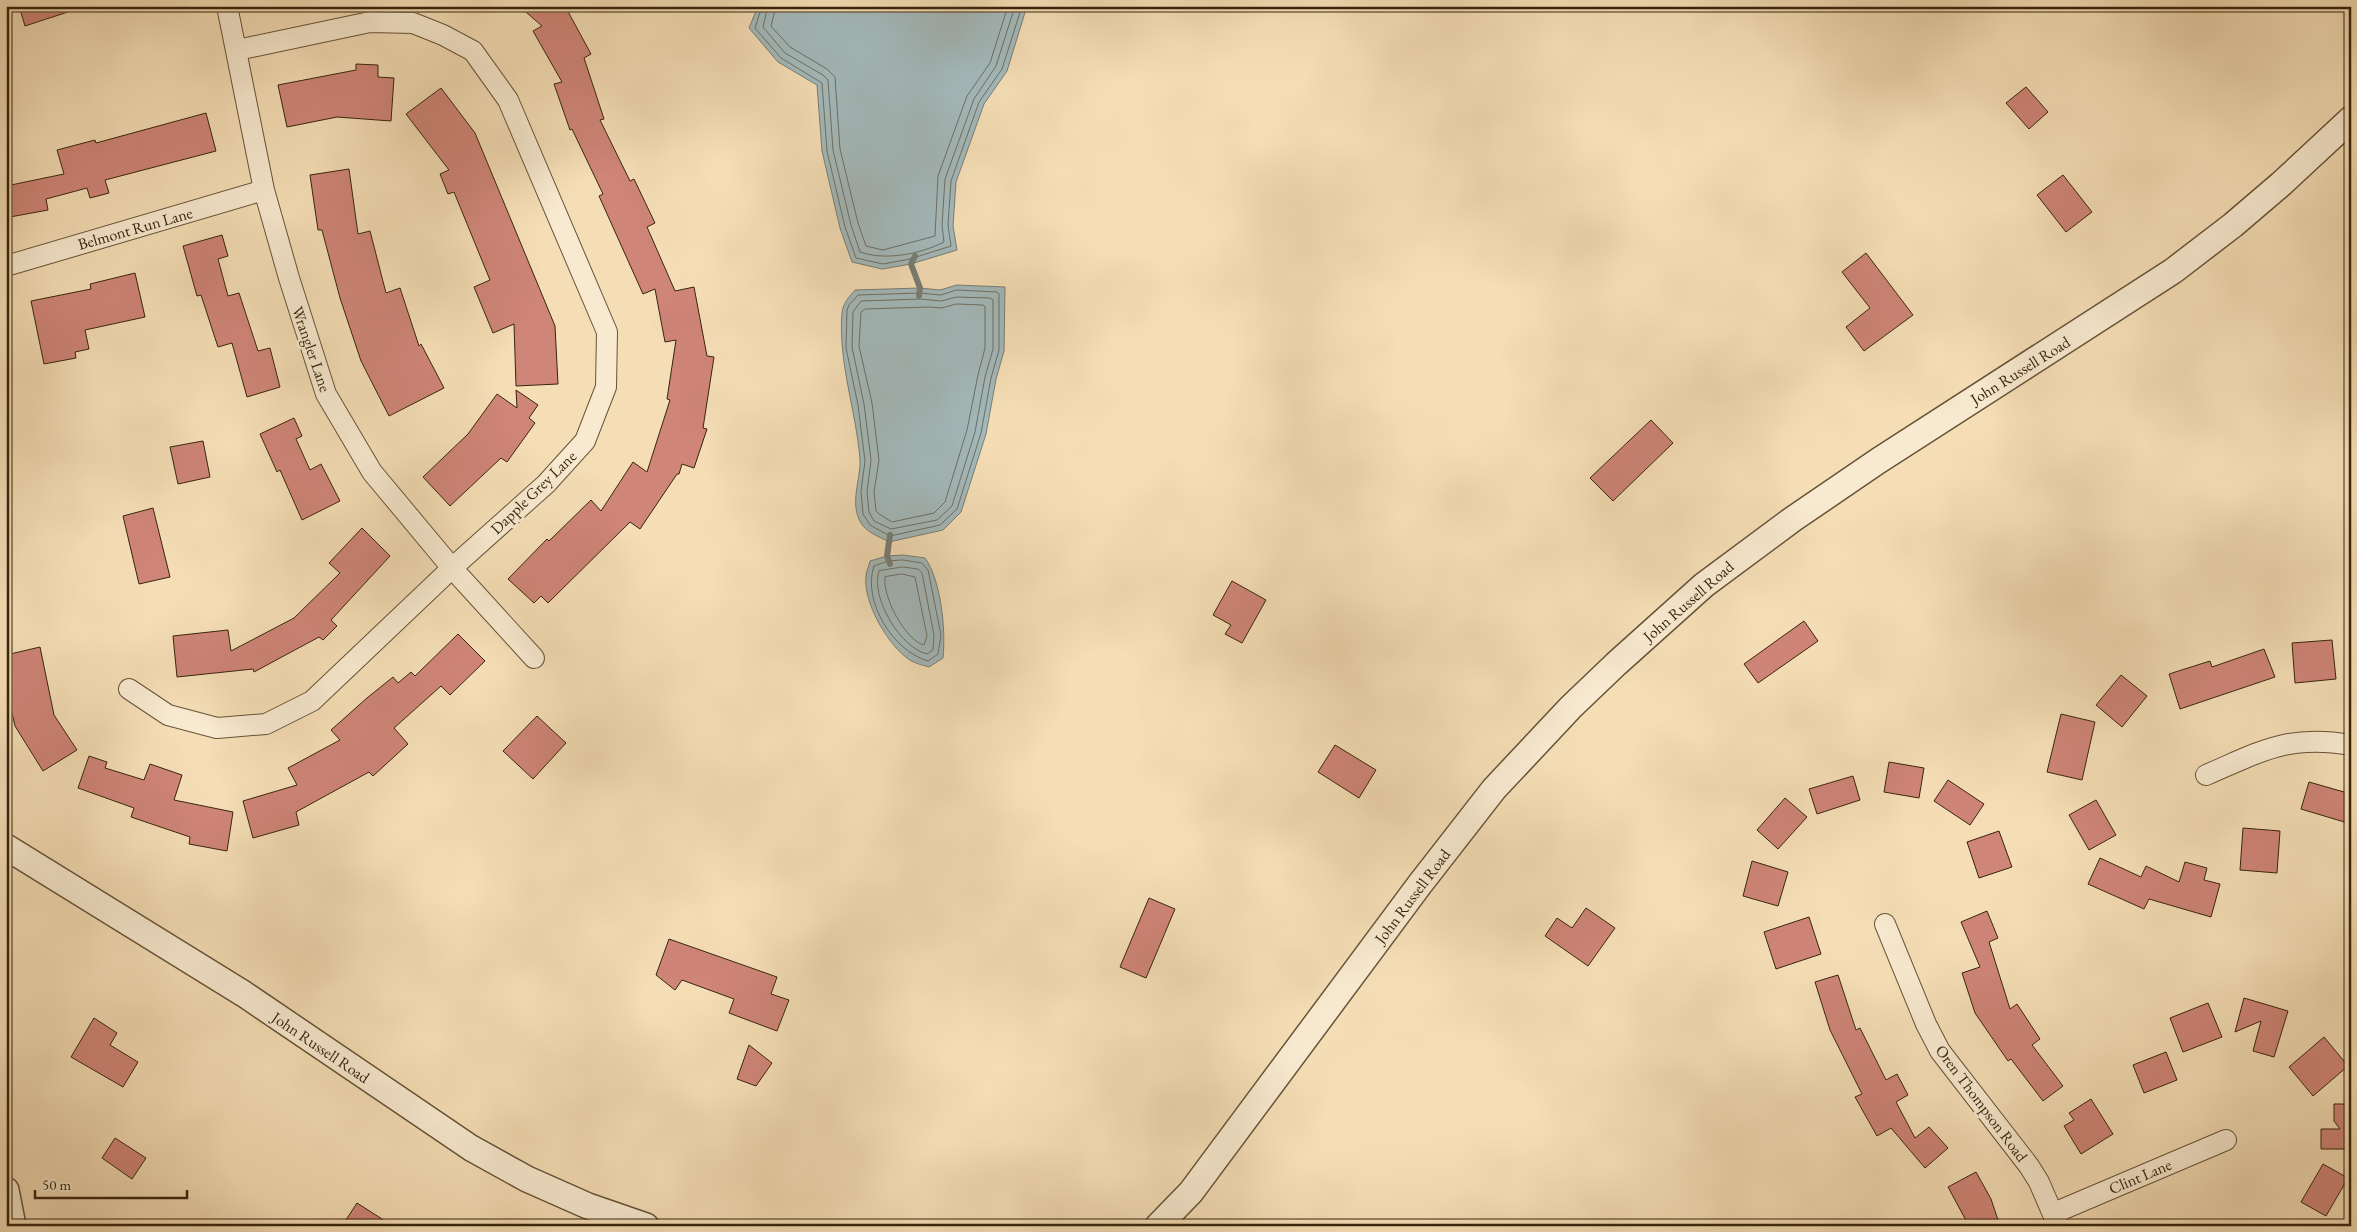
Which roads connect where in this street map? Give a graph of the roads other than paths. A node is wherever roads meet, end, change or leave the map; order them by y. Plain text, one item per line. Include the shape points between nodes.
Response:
1 (227, 6) edge
2 (237, 50) junction
3 (2351, 118) edge
4 (264, 190) junction
5 (6, 266) edge
6 (452, 568) junction
7 (534, 658) dead end
8 (129, 689) dead end
9 (2351, 745) edge
10 (2206, 775) dead end
11 (6, 847) edge
12 (1885, 924) dead end
13 (2226, 1140) dead end
14 (6, 1190) edge
15 (2056, 1219) edge
16 (13, 1226) edge
17 (646, 1226) edge
18 (1158, 1226) edge

1 - 2 street, Wrangler Lane
2 - 4 street, Wrangler Lane
2 - 6 street, Dapple Grey Lane via 370,22 413,23 443,34 473,51 508,100 607,332 606,387 585,441 546,484
3 - 18 street, John Russell Road via 2282,184 2173,271 1894,450 1793,519 1704,585 1616,664 1494,789 1191,1192
4 - 5 street, Belmont Run Lane
4 - 6 street, Wrangler Lane via 326,394 372,472
6 - 7 street, Wrangler Lane
6 - 8 street, Dapple Grey Lane via 312,701 266,724 217,728 168,715
9 - 10 street via 2302,740 2271,747
11 - 17 street, John Russell Road via 244,994 471,1148 527,1179 588,1206
12 - 15 street, Oren Thompson Road via 1940,1051 2029,1166
13 - 15 street, Clint Lane
14 - 16 street

